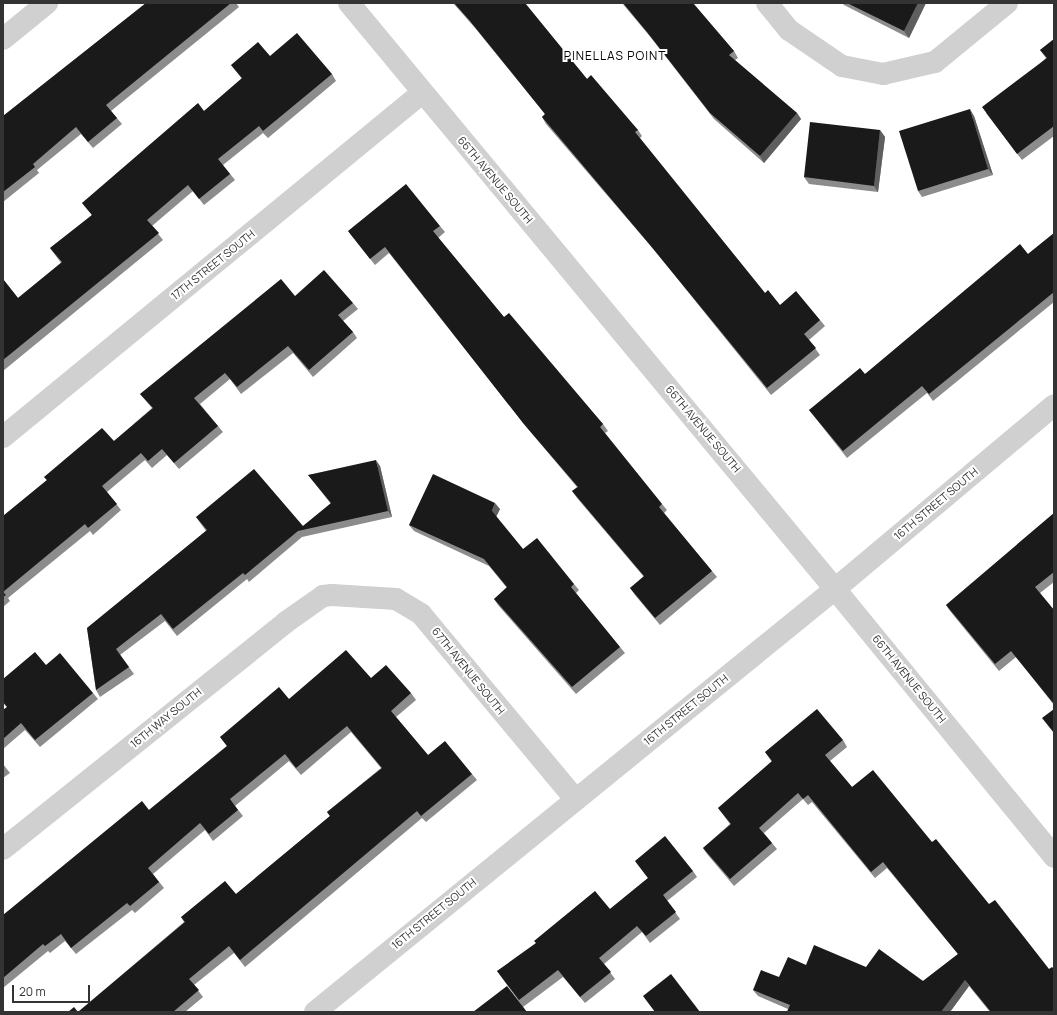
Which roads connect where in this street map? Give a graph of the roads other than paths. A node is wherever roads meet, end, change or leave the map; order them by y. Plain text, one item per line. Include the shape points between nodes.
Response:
1 (46, 3) edge
2 (349, 3) edge
3 (767, 3) edge
4 (1007, 3) edge
5 (3, 39) edge
6 (422, 93) junction
7 (1054, 405) edge
8 (3, 437) edge
9 (835, 589) junction
10 (332, 595) joint
11 (575, 799) junction
12 (3, 849) edge
13 (1054, 857) edge
14 (315, 1012) edge

1 - 5 street
2 - 6 street, 66TH AVENUE SOUTH
3 - 4 street via 789,30 842,66 883,74 935,62
6 - 8 street, 17TH STREET SOUTH
6 - 9 street, 66TH AVENUE SOUTH
7 - 9 street, 16TH STREET SOUTH
9 - 11 street, 16TH STREET SOUTH
9 - 13 street, 66TH AVENUE SOUTH
10 - 11 street, 67TH AVENUE SOUTH via 396,599 421,614
10 - 12 street, 16TH WAY SOUTH via 323,596 286,622
11 - 14 street, 16TH STREET SOUTH

